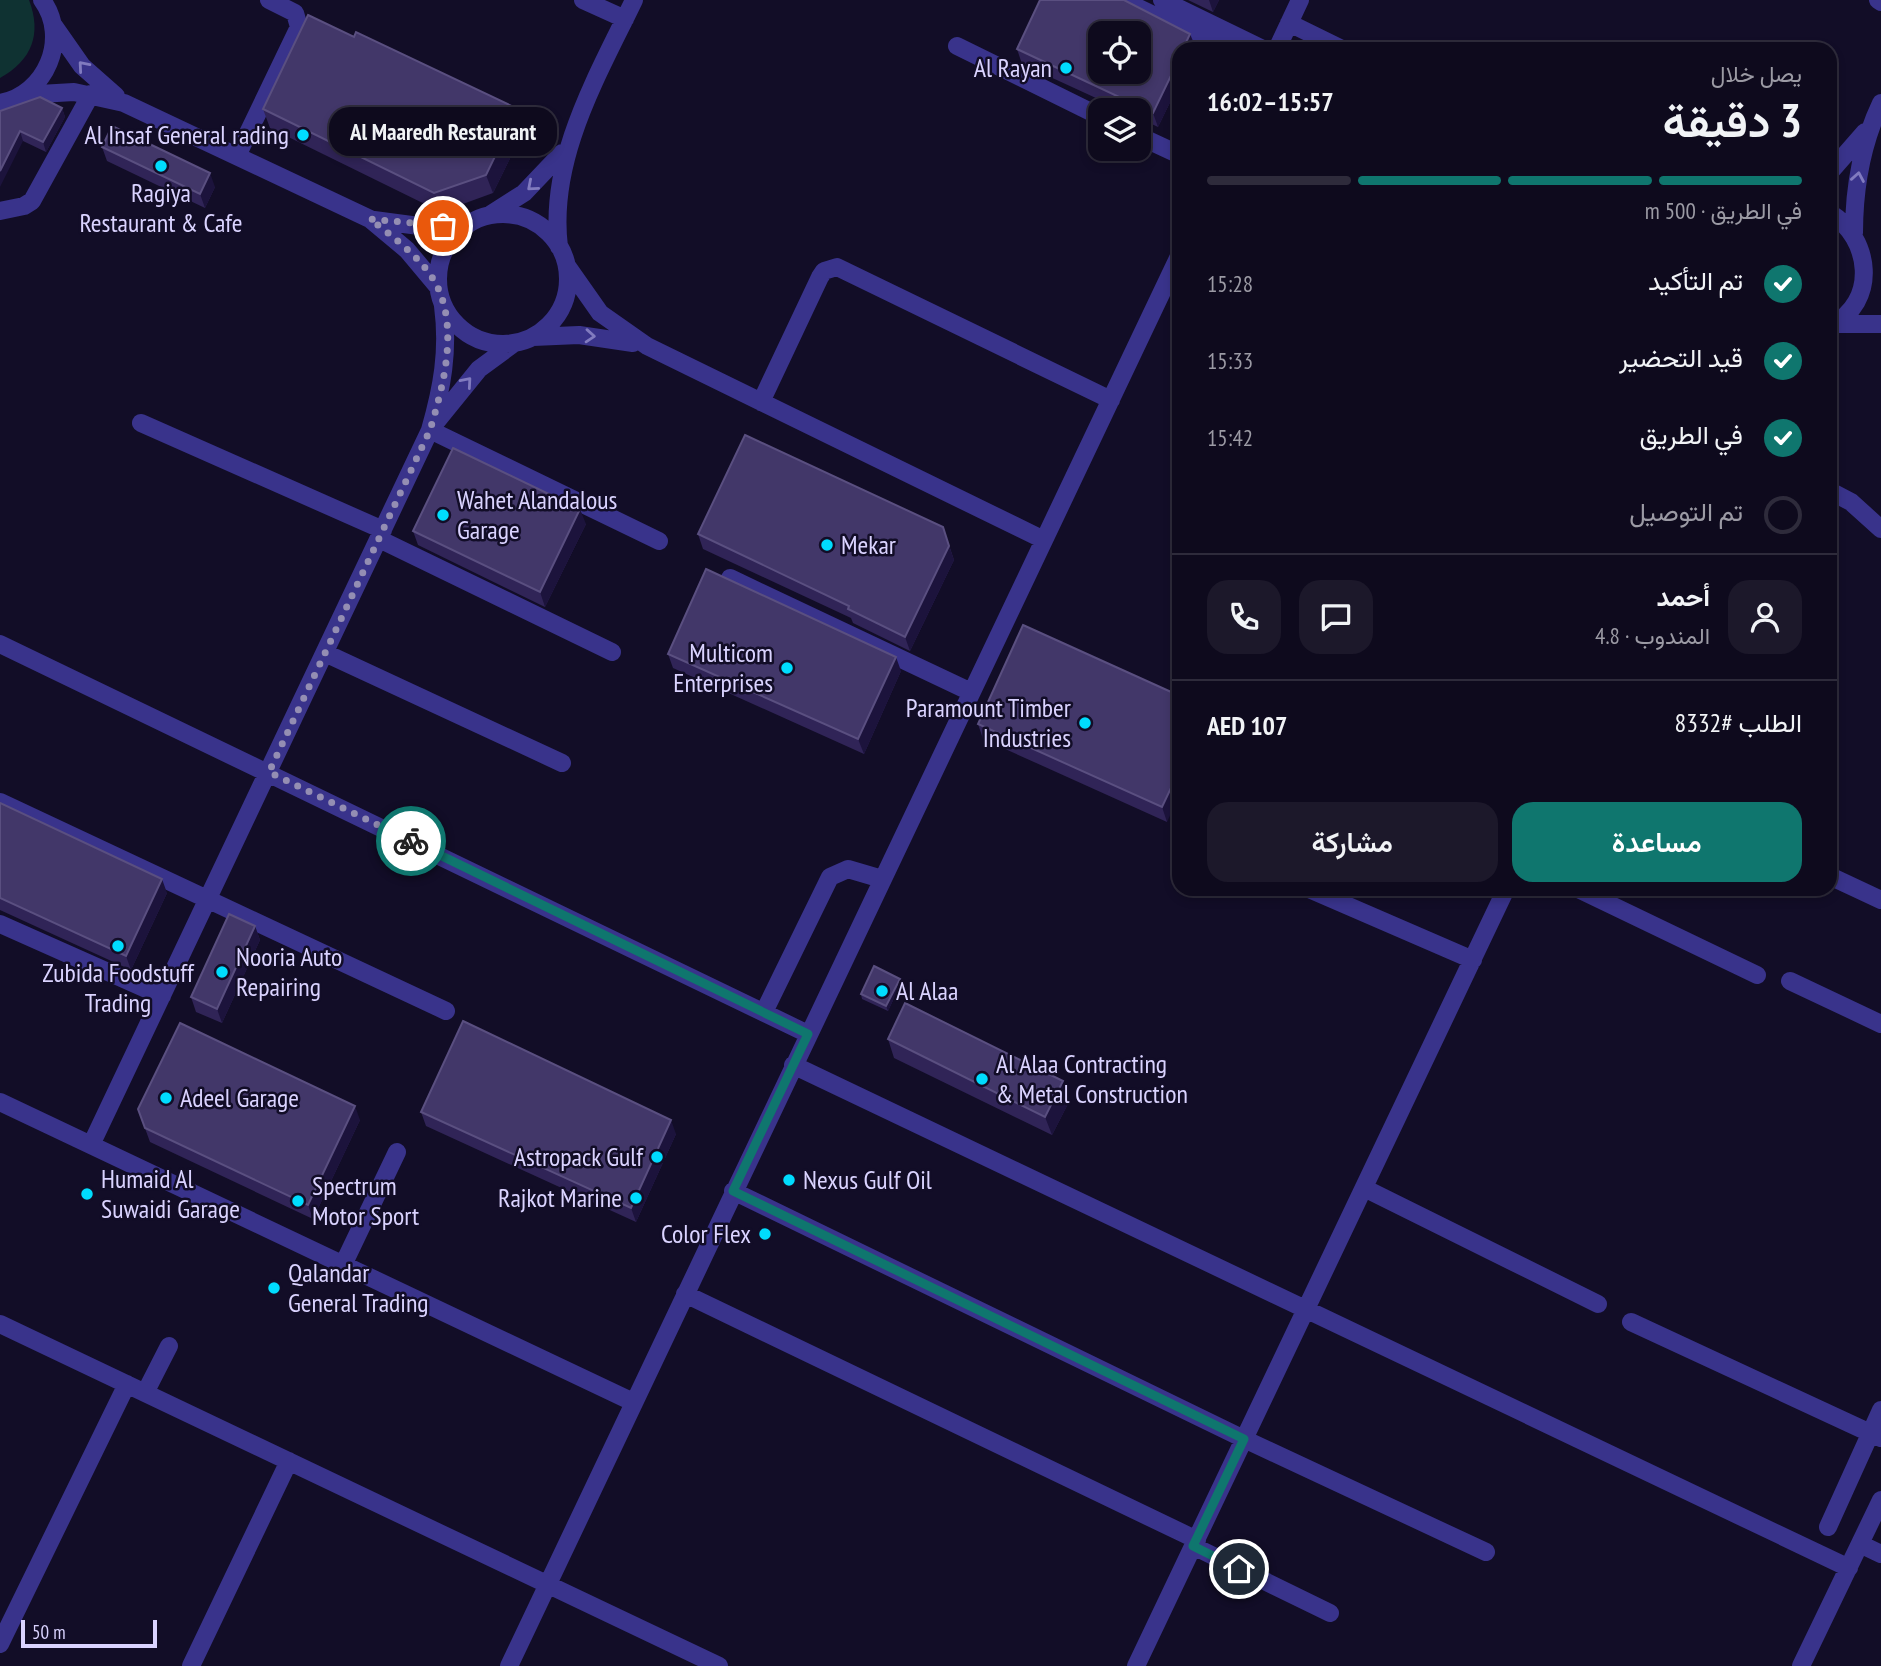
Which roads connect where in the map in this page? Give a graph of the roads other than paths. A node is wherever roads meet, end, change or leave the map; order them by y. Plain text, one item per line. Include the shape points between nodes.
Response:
1 (270, 0) edge
2 (583, 0) edge
3 (634, 0) edge
4 (1122, 0) edge
5 (1161, 0) edge
6 (1300, 0) edge
7 (46, 6) edge
8 (625, 19) junction
9 (1289, 23) junction
10 (1209, 42) edge
11 (1248, 42) edge
12 (1280, 42) edge
13 (1328, 42) edge
14 (957, 46) dead end
15 (91, 94) junction
16 (22, 95) junction
17 (0, 103) edge
18 (124, 103) junction
19 (1881, 103) edge
20 (1088, 111) edge
21 (1871, 123) junction
22 (1151, 142) edge
23 (568, 145) junction
24 (1172, 151) edge
25 (237, 156) junction
26 (1837, 164) edge
27 (0, 211) edge
28 (487, 216) junction
29 (370, 219) junction
30 (1837, 219) edge
31 (468, 224) junction
32 (1854, 233) junction
33 (559, 247) junction
34 (1863, 251) junction
35 (567, 266) junction
36 (1172, 271) edge
37 (1881, 278) edge
38 (438, 287) junction
39 (443, 306) junction
40 (1837, 321) edge
41 (1881, 324) edge
42 (1837, 325) edge
43 (533, 337) junction
44 (513, 344) junction
45 (647, 346) junction
46 (1111, 400) junction
47 (761, 402) junction
48 (141, 422) dead end
49 (430, 430) junction
50 (1837, 495) edge
51 (1881, 530) edge
52 (381, 535) junction
53 (1044, 540) junction
54 (659, 541) dead end
55 (730, 578) edge
56 (0, 644) edge
57 (612, 652) dead end
58 (325, 653) junction
59 (971, 692) junction
60 (562, 763) dead end
61 (269, 772) junction
62 (0, 802) edge
63 (881, 879) junction
64 (1837, 879) edge
65 (1324, 896) edge
66 (1503, 896) edge
67 (1593, 896) edge
68 (208, 899) junction
69 (1881, 900) edge
70 (0, 924) edge
71 (1473, 960) junction
72 (1757, 975) dead end
73 (1790, 981) dead end
74 (162, 996) junction
75 (446, 1011) dead end
76 (764, 1012) junction
77 (1881, 1024) edge
78 (808, 1034) junction
79 (793, 1065) junction
80 (0, 1102) edge
81 (92, 1145) junction
82 (397, 1152) dead end
83 (1364, 1188) junction
84 (733, 1191) junction
85 (343, 1265) junction
86 (685, 1294) junction
87 (1598, 1304) dead end
88 (1306, 1310) junction
89 (1631, 1322) dead end
90 (0, 1324) edge
91 (169, 1346) dead end
92 (127, 1384) junction
93 (145, 1393) junction
94 (633, 1402) junction
95 (1881, 1410) edge
96 (1876, 1436) edge
97 (1244, 1439) junction
98 (289, 1461) junction
99 (1881, 1500) edge
100 (1828, 1527) dead end
101 (1195, 1543) junction
102 (1860, 1544) junction
103 (1486, 1552) dead end
104 (1881, 1553) edge
105 (1849, 1568) junction
106 (548, 1585) junction
107 (1330, 1613) dead end
108 (0, 1644) edge
109 (191, 1666) edge
110 (509, 1666) edge
111 (719, 1666) edge
112 (1136, 1666) edge
113 (1801, 1666) edge

1 - 25 street via 295,13 299,27
2 - 8 street
3 - 8 street
4 - 10 street
5 - 11 street
6 - 9 street
7 - 16 street via 52,55 46,71
18 -> 7 street via 82,66
8 - 23 street
9 - 12 street
9 - 13 street
14 - 20 street
15 - 16 street
15 - 18 street
15 - 27 street via 35,197 24,206
16 - 17 street
18 - 25 street
19 - 21 street
21 - 26 street
32 -> 21 street via 1856,188
22 - 24 street
23 -> 28 street via 524,193
23 - 33 street via 558,185
25 - 29 street
28 - 31 street
28 - 33 street via 504,214 536,223
29 - 31 street via 419,226
29 - 38 street via 407,250
30 - 32 street
31 - 38 street via 444,251
32 - 34 street
33 - 35 street
34 - 37 street
34 - 40 street via 1864,276 1857,300
35 - 43 street via 565,300 558,315
35 - 45 street via 600,313
36 - 46 street
38 - 39 street
39 - 44 street via 472,336
39 - 49 street via 445,374
41 - 42 street
43 - 44 street
43 -> 45 street via 602,337
49 -> 44 street via 479,369
45 - 47 street
46 - 47 street via 837,267 820,277
46 - 53 street
47 - 53 street
48 - 52 street
49 - 52 street
49 - 54 street
50 - 51 street
52 - 57 street
52 - 58 street
53 - 59 street
55 - 59 street
56 - 61 street
58 - 60 street
58 - 61 street
59 - 63 street
61 - 68 street
61 - 76 street
62 - 68 street
63 - 76 street via 848,869 831,877
63 - 78 street
64 - 69 street
65 - 71 street
66 - 71 street
67 - 72 street
68 - 74 street
68 - 75 street
70 - 74 street
71 - 83 street
73 - 77 street
74 - 81 street
76 - 78 street
78 - 79 street
79 - 84 street
79 - 88 street
80 - 81 street
81 - 85 street
82 - 85 street
83 - 87 street
83 - 88 street
84 - 86 street
84 - 97 street
85 - 94 street
86 - 94 street
86 - 101 street
88 - 97 street
88 - 105 street
89 - 96 street
90 - 92 street
91 - 93 street
92 - 93 street
92 - 108 street
93 - 98 street
94 - 106 street
95 - 96 street
96 - 100 street
97 - 101 street
97 - 103 street
98 - 106 street
98 - 109 street
99 - 102 street
101 - 107 street
101 - 112 street
102 - 104 street
102 - 105 street
105 - 113 street
106 - 110 street
106 - 111 street

